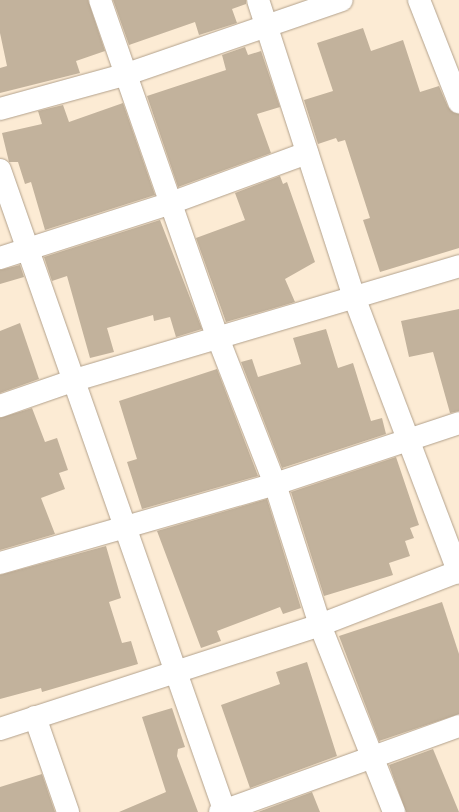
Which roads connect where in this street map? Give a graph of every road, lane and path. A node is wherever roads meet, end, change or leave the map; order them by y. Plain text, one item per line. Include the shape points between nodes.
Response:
1 (100, 0) edge
2 (258, 0) edge
3 (342, 0) edge
4 (419, 0) edge
5 (268, 26) junction
6 (127, 74) junction
7 (459, 102) edge
8 (0, 109) edge
9 (307, 153) junction
10 (0, 170) edge
11 (171, 203) junction
12 (26, 248) junction
13 (0, 258) edge
14 (459, 266) edge
15 (354, 297) junction
16 (218, 338) junction
17 (75, 380) junction
18 (0, 406) edge
19 (459, 423) edge
20 (409, 442) junction
21 (275, 484) junction
22 (128, 528) junction
23 (0, 563) edge
24 (459, 572) edge
25 (320, 625) junction
26 (177, 669) junction
27 (35, 717) junction
28 (459, 726) edge
29 (0, 729) edge
30 (373, 756) junction
31 (223, 811) edge
32 (68, 812) edge
33 (394, 812) edge

1 - 6 street
2 - 5 street
3 - 5 street
4 - 7 street
5 - 6 street
5 - 9 street
6 - 8 street
6 - 11 street
9 - 11 street
9 - 15 street
10 - 12 street
11 - 12 street
11 - 16 street
12 - 13 street
12 - 17 street
14 - 15 street
15 - 16 street
15 - 20 street
16 - 17 street
16 - 21 street
17 - 18 street
17 - 22 street
19 - 20 street
20 - 21 street
20 - 24 street
21 - 22 street
21 - 25 street
22 - 23 street
22 - 26 street
24 - 25 street
25 - 26 street
25 - 30 street
26 - 27 street
26 - 31 street
27 - 29 street
27 - 32 street
28 - 30 street
30 - 31 street
30 - 33 street

